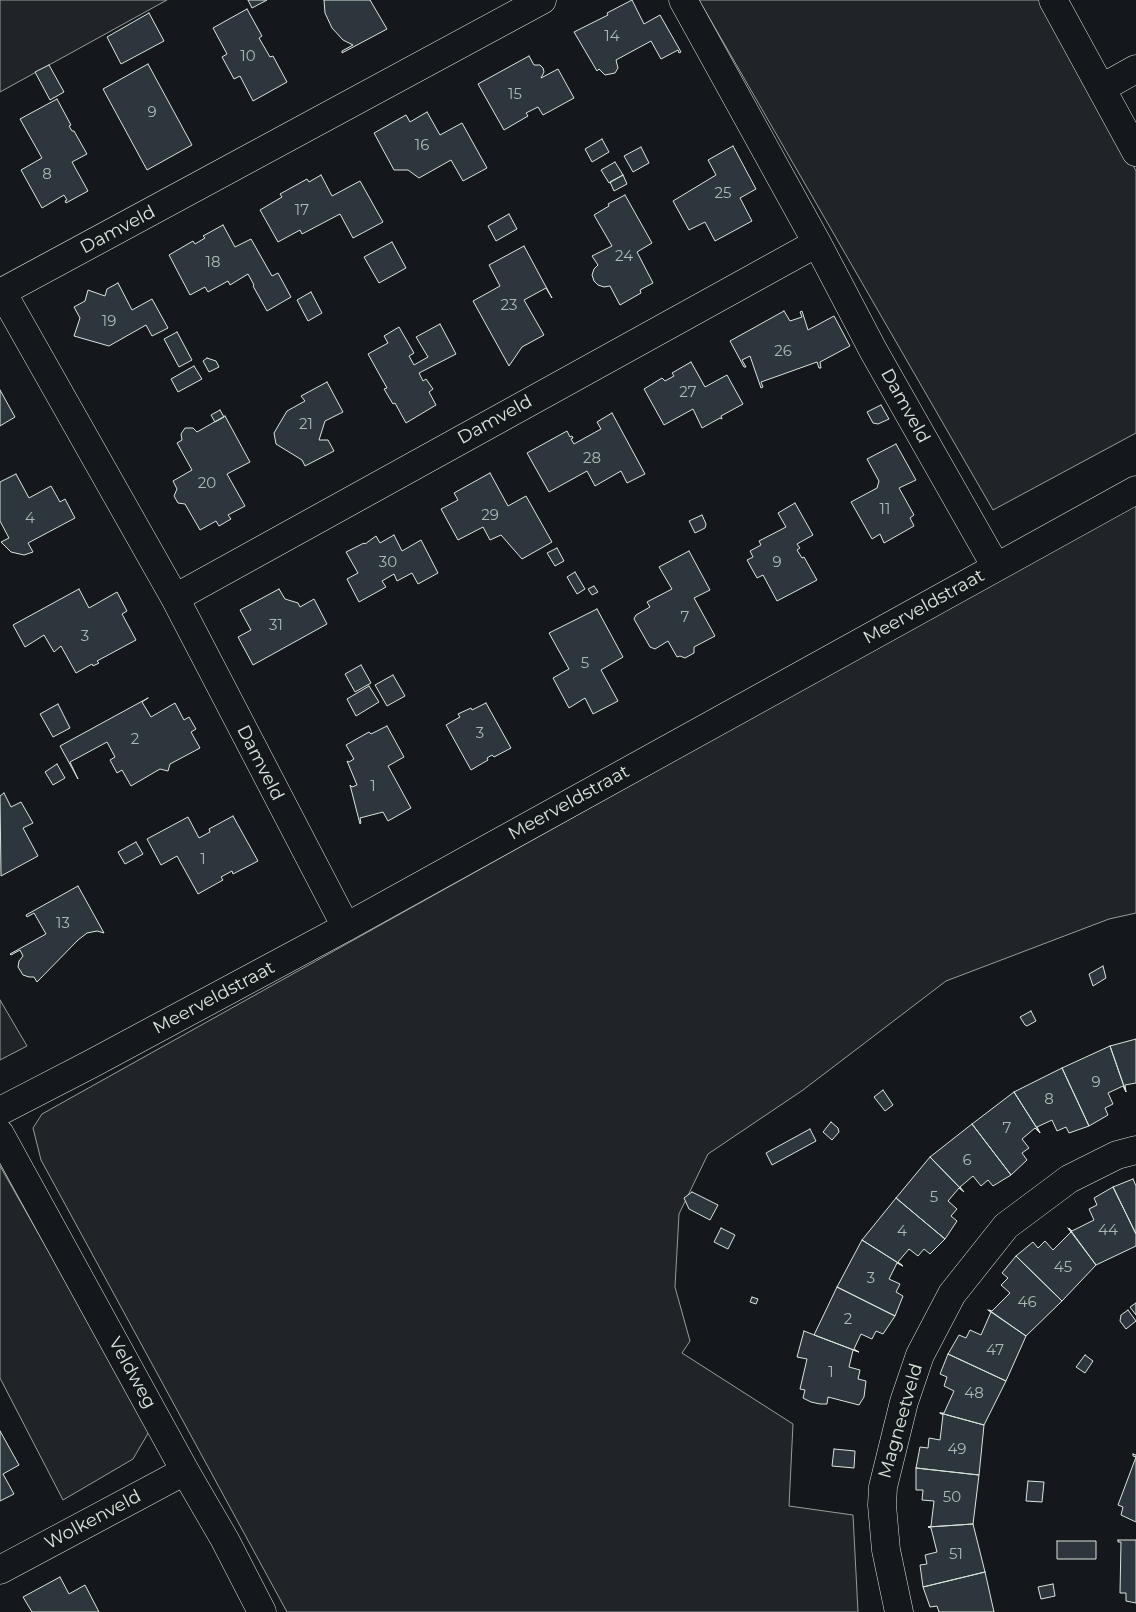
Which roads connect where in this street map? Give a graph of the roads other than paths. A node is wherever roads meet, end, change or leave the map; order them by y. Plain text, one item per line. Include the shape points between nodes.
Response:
1 (542, 0) edge
2 (683, 0) edge
3 (1053, 0) edge
4 (1136, 69) edge
5 (1102, 88) junction
6 (1136, 152) edge
7 (817, 243) junction
8 (1136, 490) edge
9 (996, 567) junction
10 (174, 598) junction
11 (346, 927) junction
12 (0, 1111) edge
13 (0, 1134) edge
14 (1136, 1150) edge
15 (185, 1471) junction
16 (0, 1570) edge
17 (262, 1612) edge
18 (899, 1612) edge

1 - 10 street, Damveld via 2,292
2 - 7 street, Damveld
3 - 5 street
4 - 5 street
5 - 6 street
7 - 9 street, Damveld
7 - 10 street, Damveld
8 - 9 street, Meerveldstraat
9 - 11 street, Meerveldstraat
10 - 11 street, Damveld
11 - 12 street, Meerveldstraat
13 - 15 street, Veldweg
14 - 18 street, Magneetveld via 1117,1155 1069,1179 1006,1226 952,1294 920,1355 904,1402 883,1487 886,1550
15 - 16 street, Wolkenveld
15 - 17 street, Veldweg

